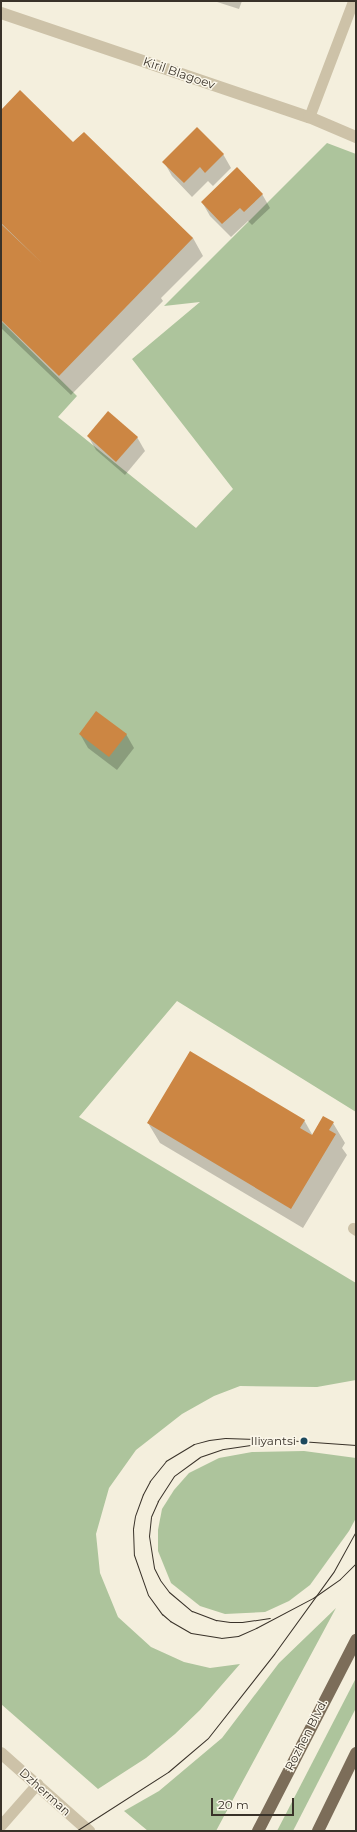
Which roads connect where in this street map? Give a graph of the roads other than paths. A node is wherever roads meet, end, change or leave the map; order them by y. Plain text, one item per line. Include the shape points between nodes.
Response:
1 (353, 1) edge
2 (1, 13) edge
3 (309, 117) junction
4 (356, 136) edge
5 (356, 1640) edge
6 (1, 1753) edge
7 (356, 1753) edge
8 (37, 1784) junction
9 (1, 1825) edge
10 (90, 1831) edge
11 (258, 1831) edge
12 (318, 1831) edge

1 - 3 lane
2 - 3 street, Kiril Blagoev
3 - 4 street, Kiril Blagoev
5 - 11 main road, Rozhen Blvd.
6 - 8 street, Dzherman
7 - 12 main road
8 - 9 lane
8 - 10 street, Dzherman

